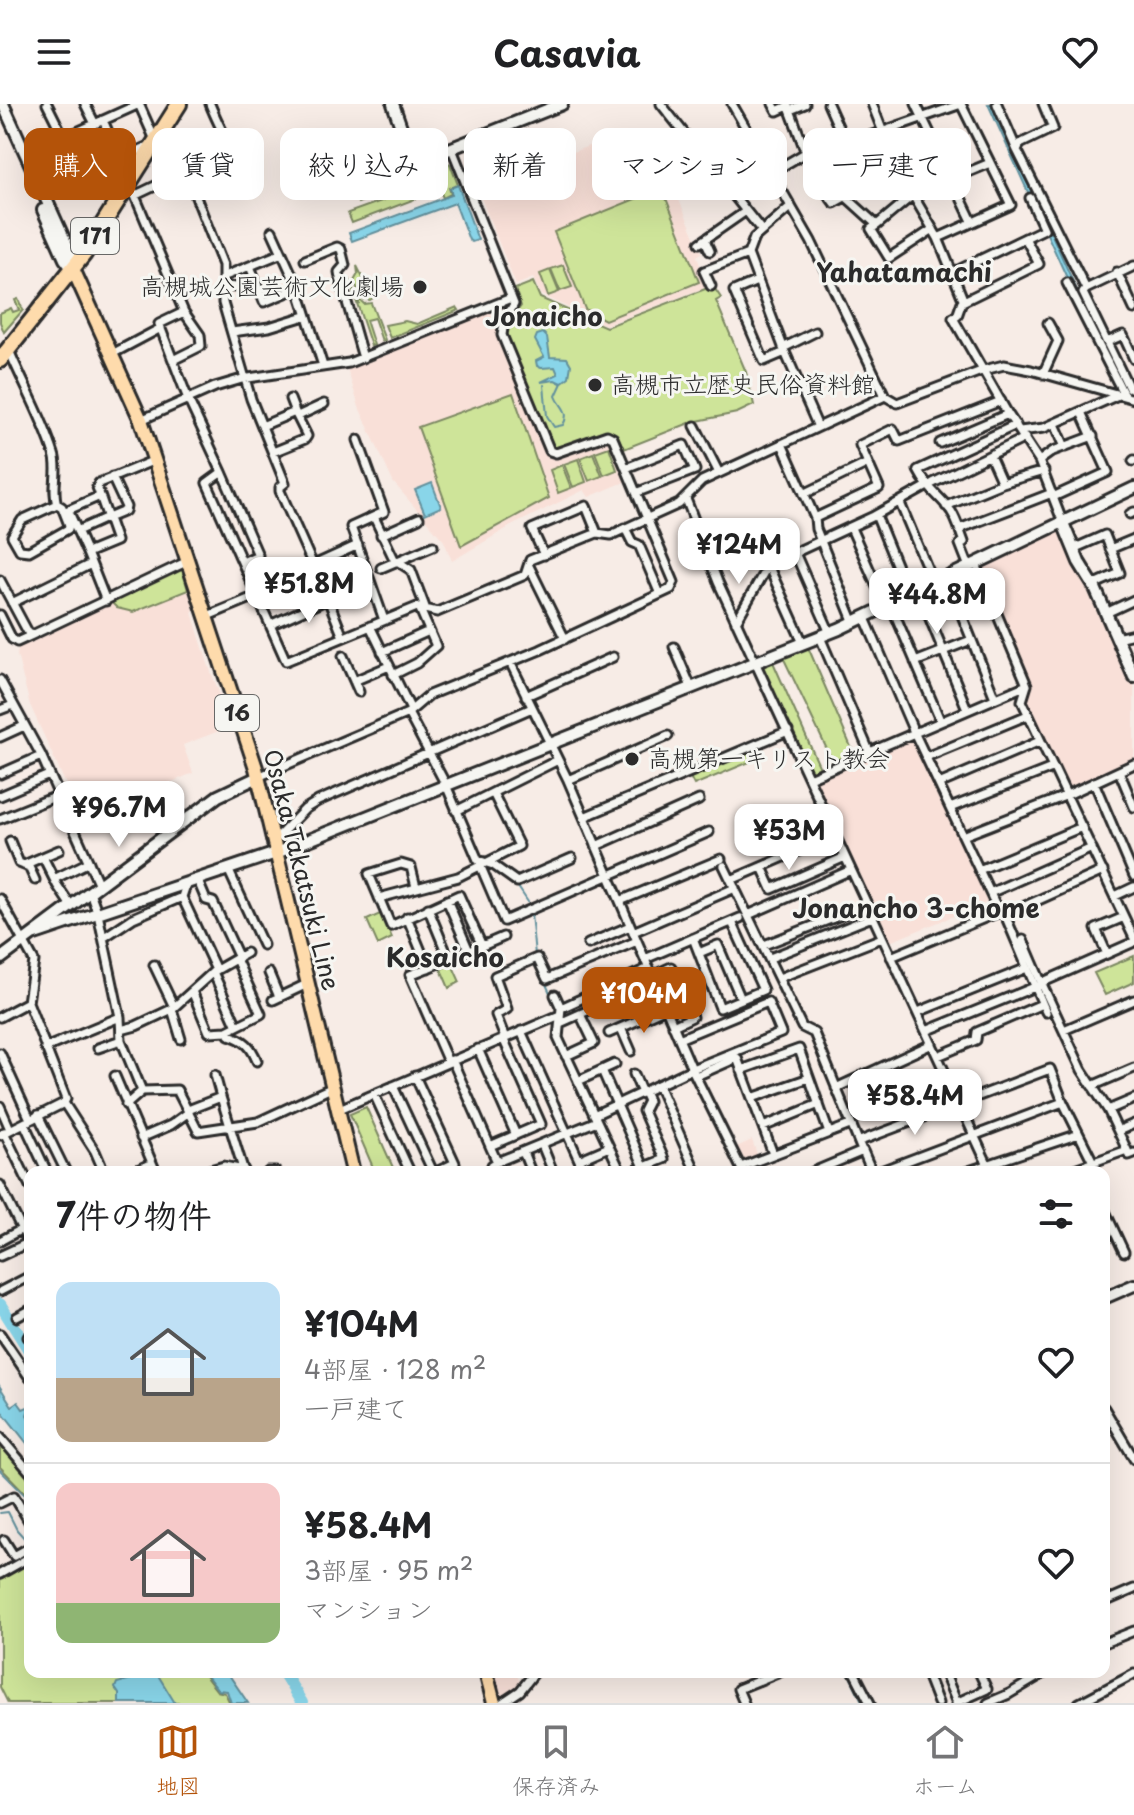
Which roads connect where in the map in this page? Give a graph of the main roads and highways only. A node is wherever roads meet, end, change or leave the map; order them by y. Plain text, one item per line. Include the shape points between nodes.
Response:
1 (179, 104) edge
2 (73, 269) junction
3 (4, 354) edge
4 (351, 1166) edge
5 (488, 1678) edge
6 (494, 1703) edge

1 - 2 highway, 171
2 - 3 highway, 171
2 - 4 main road, Osaka Takatsuki Line / 16 via 141,420 258,777
5 - 6 main road

